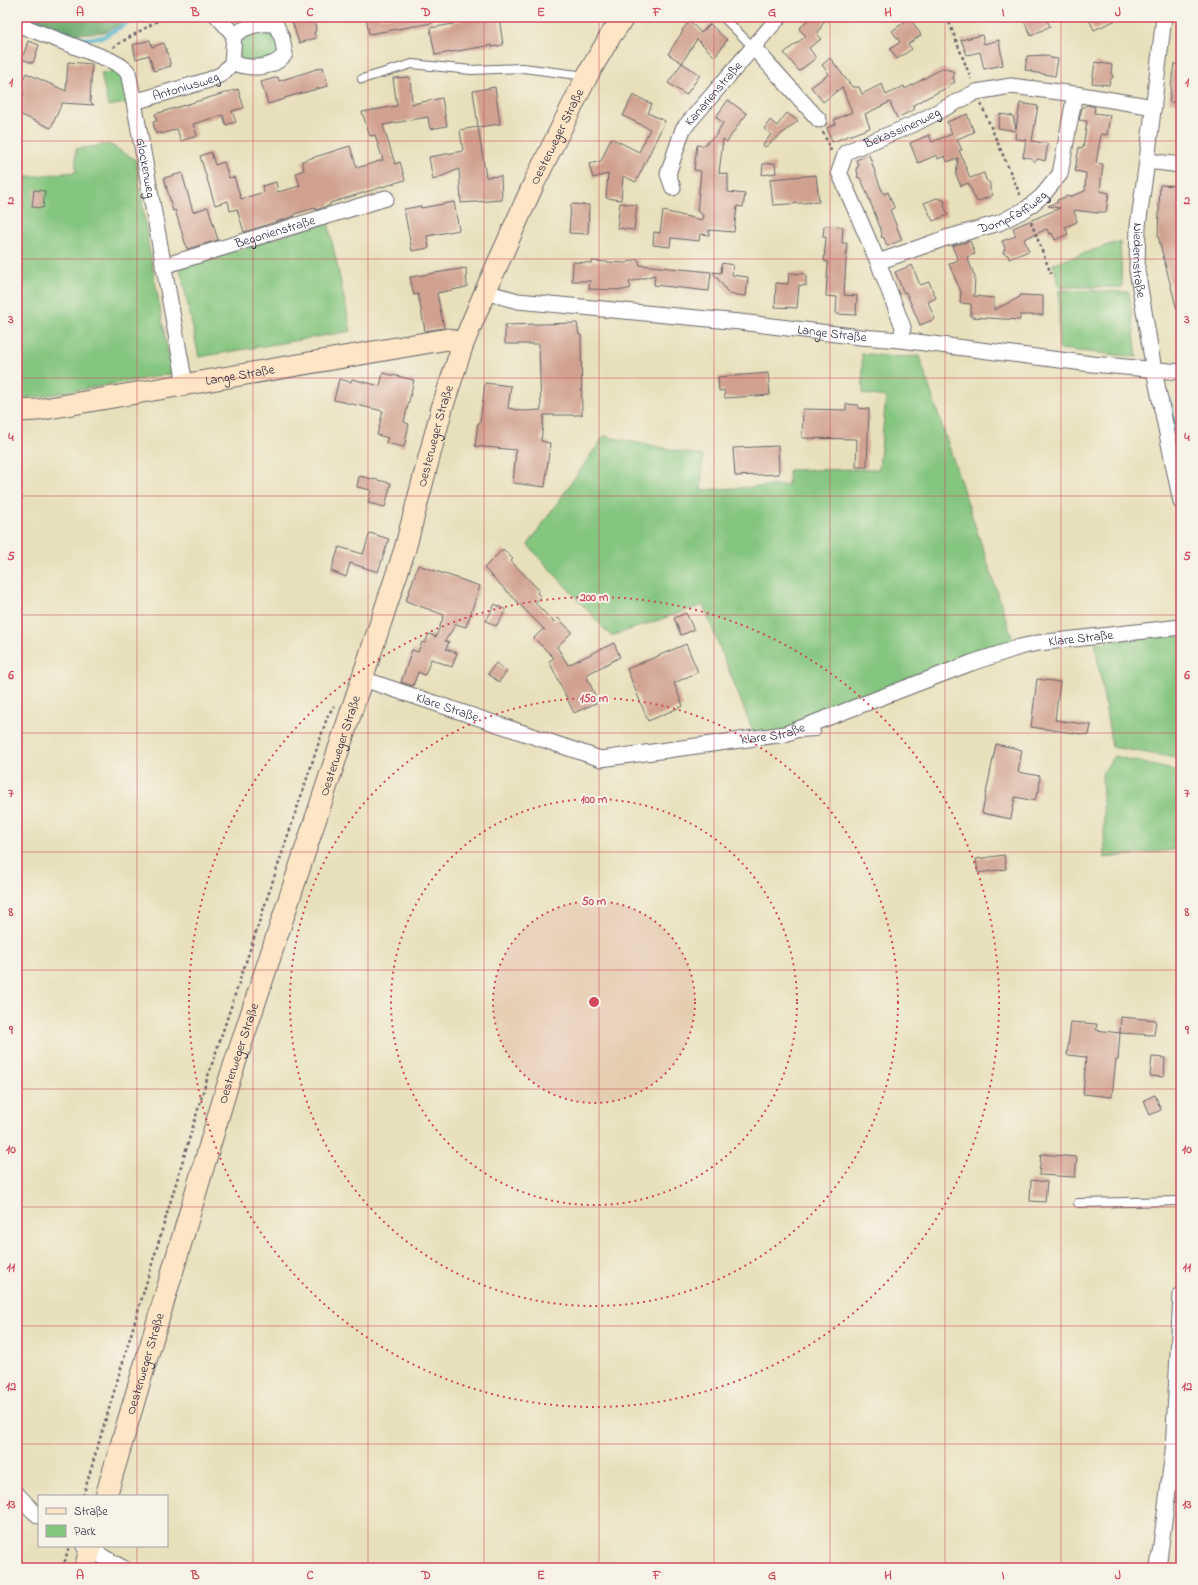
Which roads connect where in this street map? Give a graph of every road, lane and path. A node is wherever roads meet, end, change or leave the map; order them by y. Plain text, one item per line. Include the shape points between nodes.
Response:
1 (164, 17) edge
2 (218, 17) edge
3 (624, 17) edge
4 (723, 17) edge
5 (778, 17) edge
6 (947, 17) edge
7 (1164, 17) edge
8 (17, 24) edge
9 (234, 35) junction
10 (753, 47) junction
11 (98, 55) junction
12 (232, 63) junction
13 (587, 76) junction
14 (362, 79) dead end
15 (976, 92) junction
16 (1075, 94) junction
17 (134, 102) junction
18 (1154, 107) junction
19 (819, 120) joint
20 (1147, 161) junction
21 (1181, 165) edge
22 (839, 172) junction
23 (673, 188) dead end
24 (386, 198) dead end
25 (1026, 209) junction
26 (878, 262) junction
27 (163, 266) junction
28 (1051, 274) dead end
29 (485, 292) junction
30 (901, 340) junction
31 (463, 344) junction
32 (1154, 370) junction
33 (1181, 372) edge
34 (185, 384) junction
35 (17, 411) edge
36 (1181, 502) edge
37 (1181, 627) edge
38 (362, 678) junction
39 (816, 732) dead end
40 (785, 734) junction
41 (1181, 1201) edge
42 (1078, 1203) dead end
43 (1181, 1295) edge
44 (17, 1494) edge
45 (106, 1495) edge
46 (38, 1515) edge
47 (69, 1547) edge
48 (88, 1552) edge
49 (63, 1568) edge
50 (123, 1568) edge
51 (1158, 1568) edge

1 - 11 path
2 - 9 street
3 - 13 main road, Oesterweger Straße
4 - 10 lane
5 - 10 street, Kanarienstraße
6 - 15 path
7 - 18 street, Niedernstraße
8 - 11 street, Glockenweg
9 - 12 street, Antoniusweg
9 - 12 street, Antoniusweg via 241,30 268,22 276,24 285,54 280,61 259,68
10 - 19 street
10 - 23 street, Kanarienstraße via 683,129 668,174
11 - 17 street, Glockenweg via 128,72
12 - 17 street, Antoniusweg via 222,74 209,80
13 - 14 lane via 523,68 471,70 412,64
13 - 29 main road, Oesterweger Straße via 534,183
15 - 16 street, Bekassinenweg via 1010,86
15 - 22 street, Bekassinenweg via 912,125 846,152
15 - 25 path
16 - 18 street, Bekassinenweg
16 - 25 street, Dompfaffweg via 1060,174 1042,196
17 - 27 street, Glockenweg
18 - 20 street, Niedernstraße
19 - 22 path
20 - 21 street
20 - 32 street, Niedernstraße via 1138,226 1138,270
22 - 26 street
24 - 27 street, Begonienstraße
25 - 26 street, Dompfaffweg via 999,223
25 - 28 path
26 - 30 street via 903,327
27 - 34 street, Glockenweg
29 - 30 street, Lange Straße via 518,301
29 - 31 main road, Oesterweger Straße
30 - 32 street, Lange Straße
31 - 34 main road, Lange Straße via 448,339
31 - 38 main road, Oesterweger Straße via 442,408 405,549
32 - 33 street, Lange Straße
32 - 36 street, Niedernstraße
34 - 35 main road, Lange Straße via 38,410
37 - 40 street, Klare Straße via 1020,647 971,663
38 - 40 street, Klare Straße via 601,759
38 - 45 main road, Oesterweger Straße via 227,1086
39 - 40 lane
41 - 42 lane
43 - 51 street via 1173,1452
44 - 46 street
47 - 49 path
48 - 50 street

